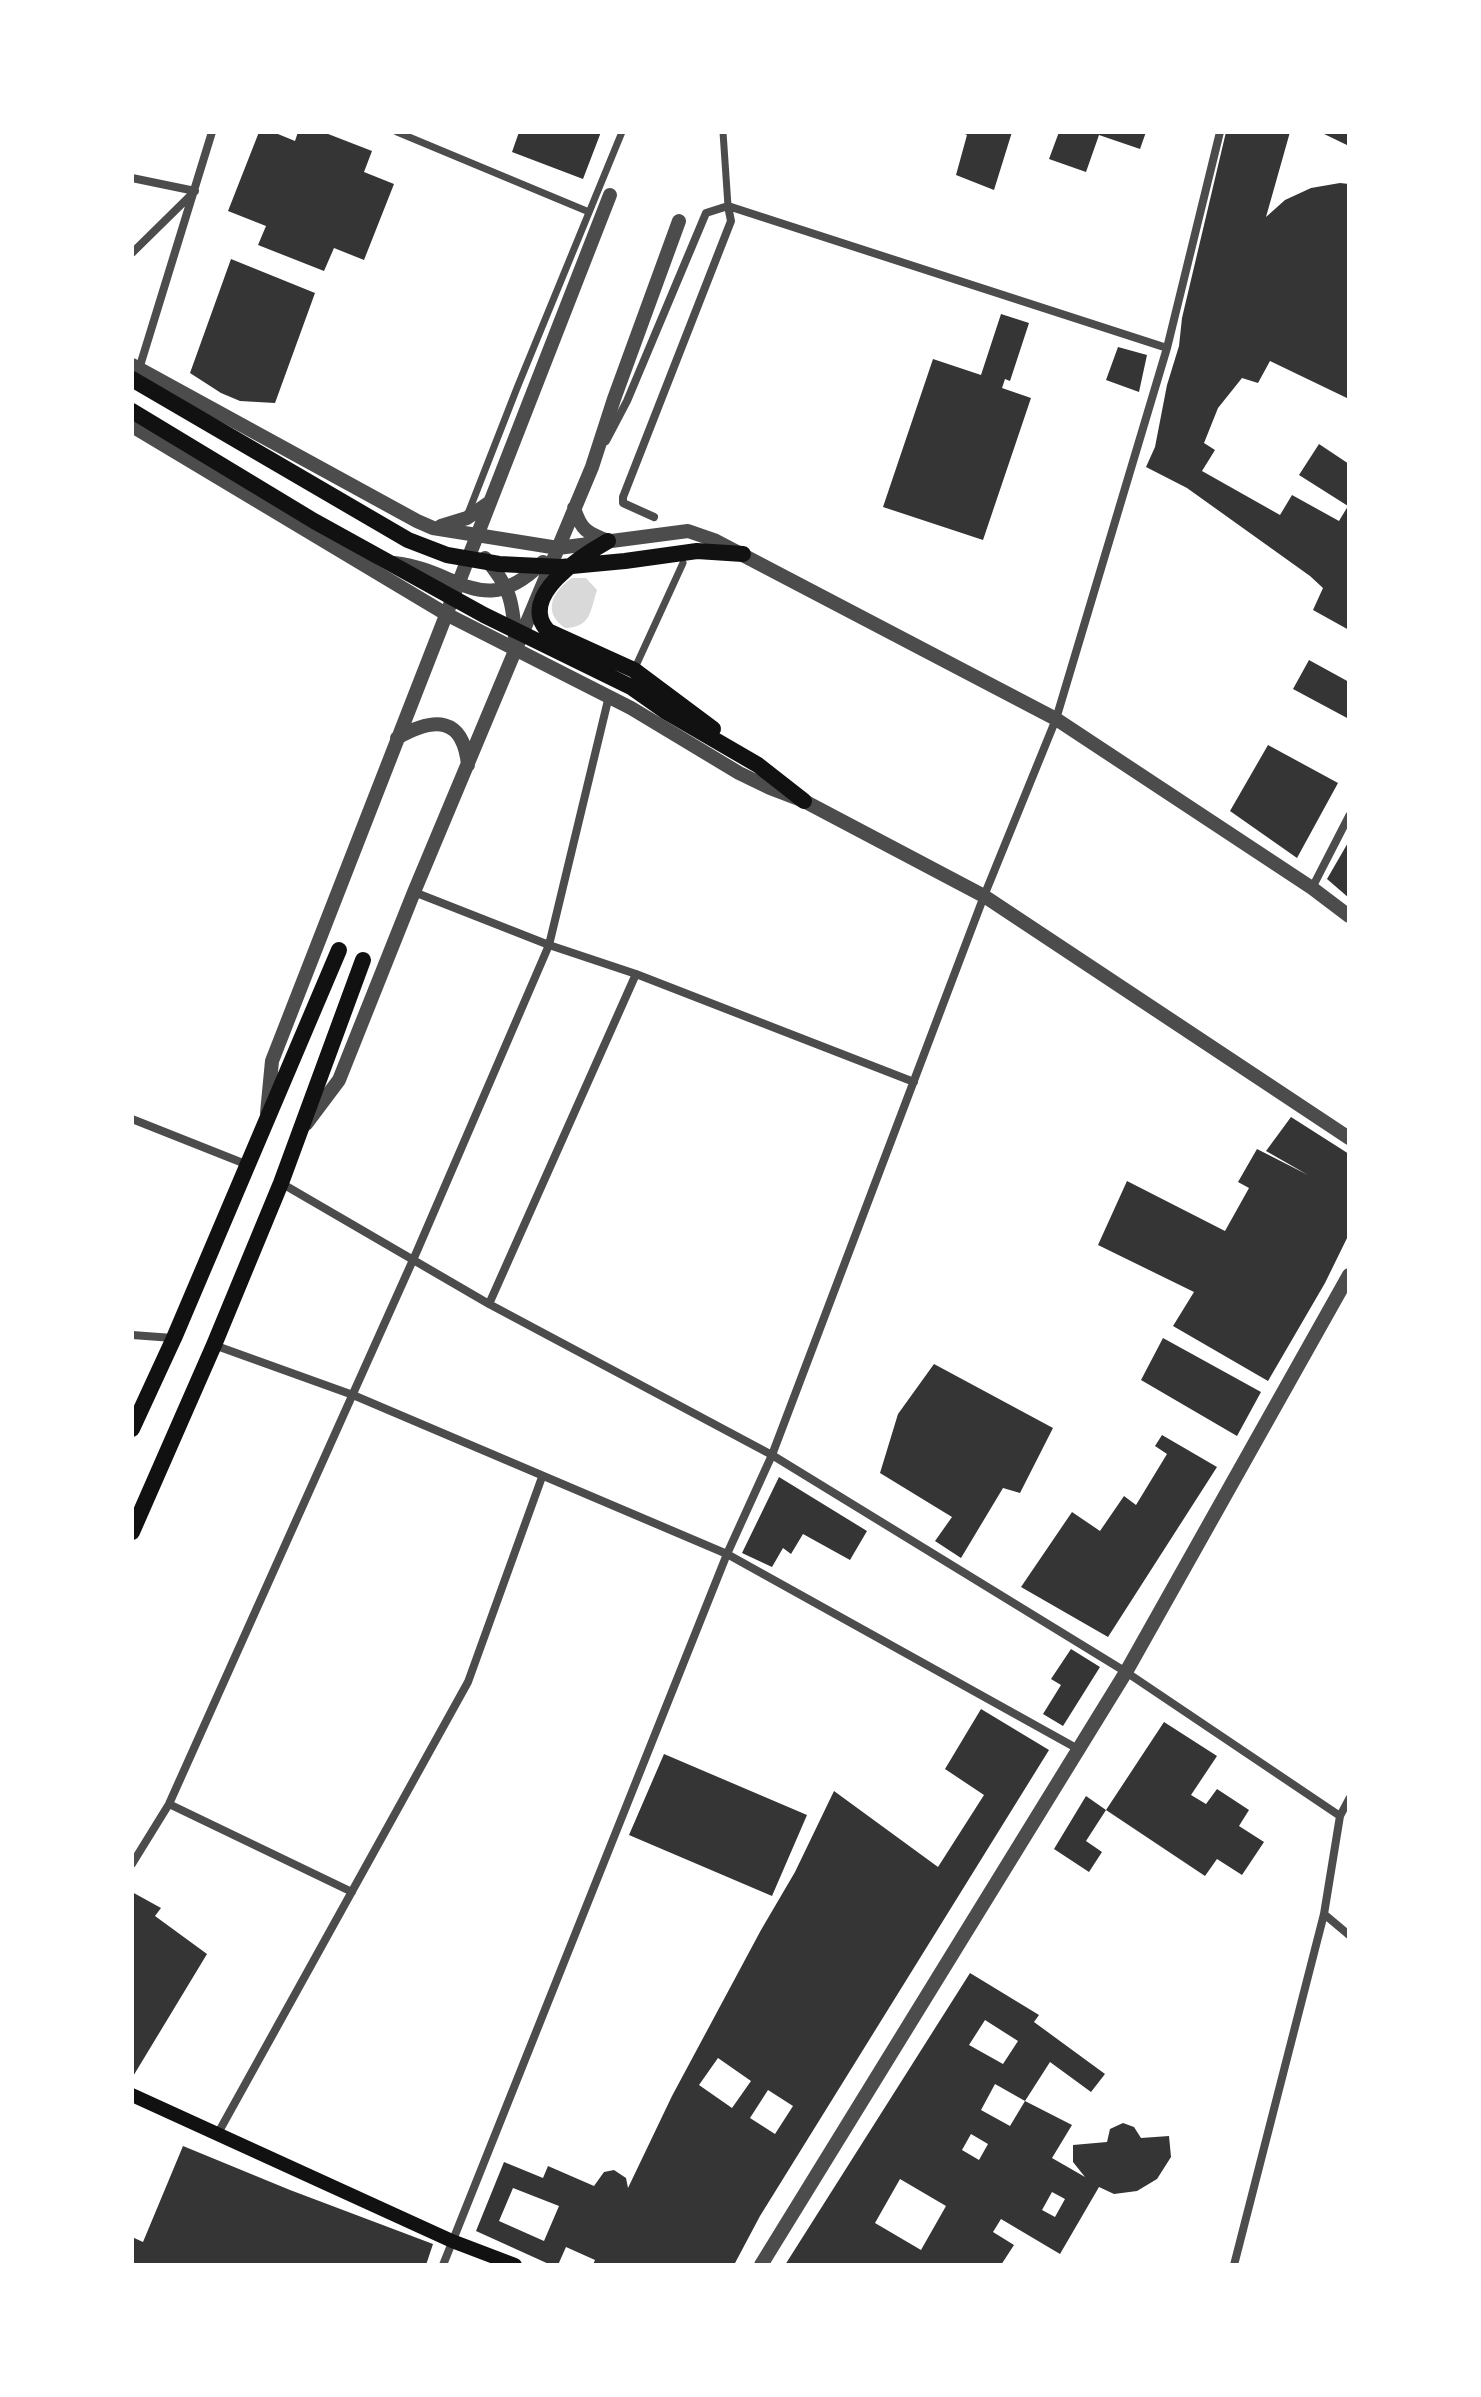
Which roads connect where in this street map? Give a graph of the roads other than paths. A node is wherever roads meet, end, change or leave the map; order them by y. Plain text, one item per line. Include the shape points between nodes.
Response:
1 (212, 132) edge
2 (397, 132) edge
3 (622, 132) edge
4 (723, 132) edge
5 (1220, 132) edge
6 (132, 178) edge
7 (195, 191) junction
8 (610, 195) dead end
9 (728, 206) junction
10 (589, 212) junction
11 (679, 221) dead end
12 (132, 253) edge
13 (1167, 348) junction
14 (134, 371) edge
15 (132, 411) edge
16 (132, 426) edge
17 (592, 467) junction
18 (490, 502) junction
19 (574, 507) junction
20 (654, 517) dead end
21 (467, 518) junction
22 (433, 528) junction
23 (474, 541) junction
24 (608, 541) junction
25 (558, 548) junction
26 (743, 554) junction
27 (351, 558) junction
28 (683, 563) dead end
29 (458, 582) junction
30 (507, 589) junction
31 (446, 614) junction
32 (516, 649) junction
33 (634, 670) junction
34 (609, 696) junction
35 (1056, 719) junction
36 (397, 738) junction
37 (758, 765) junction
38 (468, 766) junction
39 (804, 801) junction
40 (1349, 816) edge
41 (1312, 888) junction
42 (414, 892) junction
43 (984, 896) junction
44 (1349, 916) edge
45 (549, 945) junction
46 (339, 950) dead end
47 (363, 960) dead end
48 (636, 974) junction
49 (914, 1082) junction
50 (132, 1119) edge
51 (266, 1121) junction
52 (302, 1130) junction
53 (1349, 1138) edge
54 (248, 1165) junction
55 (281, 1183) junction
56 (413, 1259) junction
57 (1349, 1275) edge
58 (489, 1304) junction
59 (132, 1335) edge
60 (174, 1338) junction
61 (214, 1345) junction
62 (353, 1395) junction
63 (132, 1429) edge
64 (772, 1455) junction
65 (542, 1477) junction
66 (132, 1532) edge
67 (727, 1554) junction
68 (1126, 1672) junction
69 (1078, 1749) junction
70 (1349, 1799) edge
71 (169, 1804) junction
72 (1340, 1816) junction
73 (132, 1864) edge
74 (352, 1892) junction
75 (1324, 1914) junction
76 (1349, 1935) edge
77 (132, 2095) edge
78 (217, 2136) junction
79 (452, 2241) junction
80 (443, 2265) edge
81 (515, 2265) edge
82 (761, 2265) edge
83 (1234, 2265) edge

1 - 7 street
2 - 10 street
3 - 10 street
4 - 9 street
5 - 13 street
6 - 7 street
7 - 12 street
7 - 14 street
8 - 18 street
9 - 13 street
9 - 17 street via 706,213 627,401
9 - 20 street via 731,221 623,497 623,503
10 - 21 street
11 - 17 street
13 - 35 street
14 - 22 street
14 - 26 main road via 408,540 447,555 561,567 697,551
15 - 37 main road via 314,521 484,615 631,687
16 - 27 street
17 - 19 street
18 - 21 street
18 - 23 street
19 - 24 street via 588,533
19 - 25 street
21 - 22 street
22 - 23 street
23 - 25 street
23 - 29 street
23 - 30 street
24 - 25 street
24 - 26 street via 688,531
24 - 33 main road via 558,577 538,613 548,631
25 - 30 street
25 - 32 street
26 - 35 street
27 - 29 street via 406,564
27 - 31 street
28 - 33 street
29 - 30 street via 484,591
29 - 31 street
30 - 32 street
31 - 32 street
31 - 36 street
32 - 34 street
32 - 38 street
33 - 37 main road
34 - 39 street via 739,773
34 - 45 street
35 - 41 street
35 - 43 street
36 - 38 street via 421,726 444,725 462,739
36 - 51 street via 272,1061
37 - 39 main road
38 - 42 street
39 - 43 street
40 - 41 street
41 - 44 street
42 - 45 street
42 - 52 street via 339,1080
43 - 49 street
43 - 53 street
45 - 48 street
45 - 56 street
46 - 51 main road
47 - 52 main road
48 - 49 street
48 - 58 street
49 - 64 street
50 - 54 street
51 - 54 main road
52 - 55 main road
54 - 60 main road
55 - 56 street
55 - 61 main road
56 - 58 street
56 - 62 street
57 - 68 street
58 - 64 street
59 - 60 street
60 - 63 main road
61 - 62 street
61 - 66 main road
62 - 65 street
62 - 71 street
64 - 67 street
64 - 68 street
65 - 67 street
65 - 74 street via 468,1682
67 - 69 street
67 - 79 street
68 - 69 street
68 - 72 street
69 - 82 street
70 - 72 street
71 - 73 street
71 - 74 street
72 - 75 street
74 - 78 street
75 - 76 street
75 - 83 street
77 - 78 main road
78 - 79 main road
79 - 80 street
79 - 81 main road

